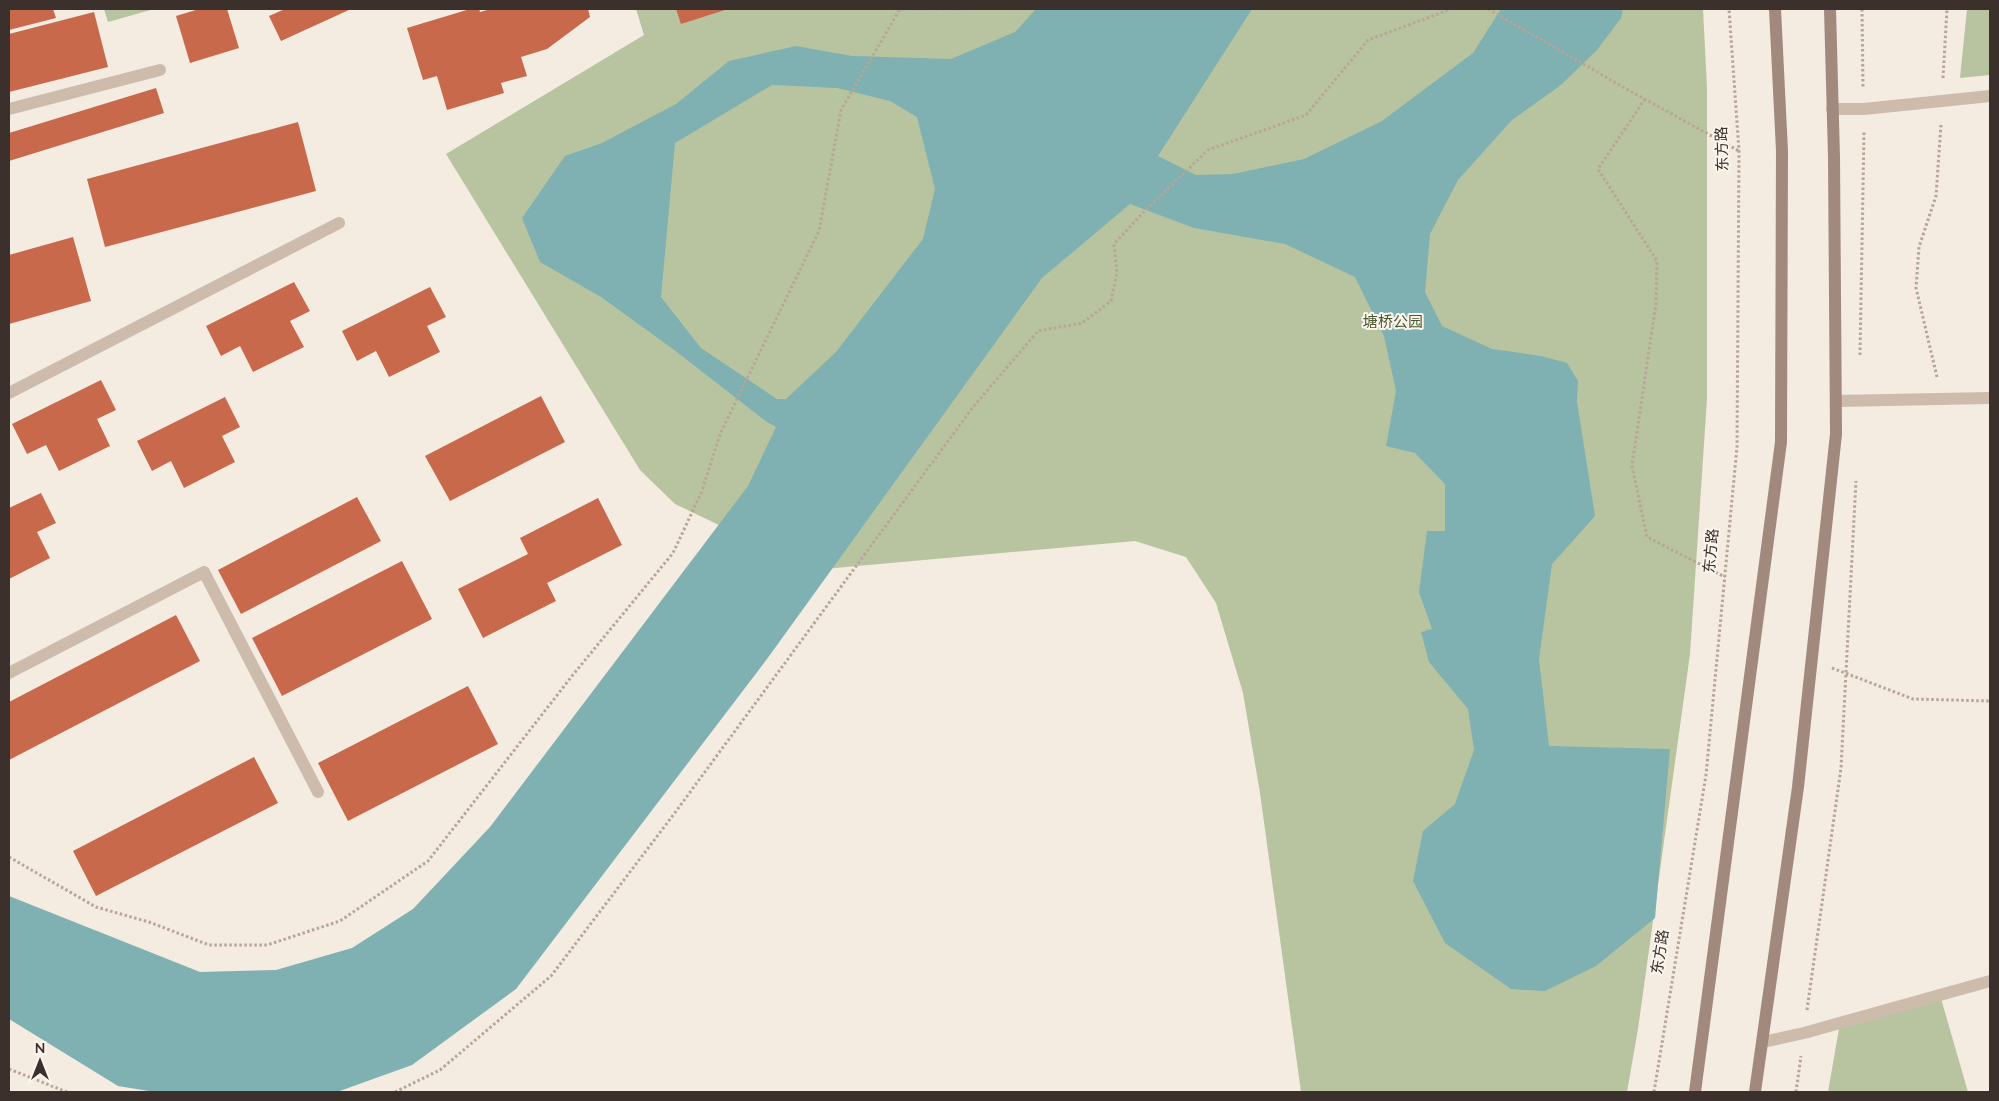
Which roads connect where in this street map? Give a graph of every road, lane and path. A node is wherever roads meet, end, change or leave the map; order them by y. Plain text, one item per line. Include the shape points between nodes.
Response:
1 (900, 9) edge
2 (966, 9) edge
3 (1452, 9) edge
4 (1488, 9) edge
5 (1729, 9) edge
6 (1775, 9) edge
7 (1830, 9) edge
8 (1947, 9) edge
9 (160, 70) dead end
10 (1990, 96) edge
11 (1645, 99) junction
12 (1942, 101) junction
13 (9, 109) edge
14 (1832, 109) junction
15 (1739, 151) junction
16 (339, 223) dead end
17 (9, 393) edge
18 (1990, 398) edge
19 (1942, 400) junction
20 (1836, 401) junction
21 (1725, 577) junction
22 (1811, 661) junction
23 (9, 673) edge
24 (1990, 702) edge
25 (318, 792) dead end
26 (9, 857) edge
27 (1990, 981) edge
28 (1762, 1042) junction
29 (9, 1069) edge
30 (67, 1092) edge
31 (395, 1092) edge
32 (1654, 1092) edge
33 (1696, 1092) edge
34 (1756, 1092) edge

1 - 2 path
1 - 26 path via 841,110 820,231 720,434 702,491 673,553 428,861 340,921 267,945 209,945 149,922 96,907
3 - 31 path via 1368,40 1306,115 1208,150 1140,216 1114,244 1117,273 1111,301 1082,323 1038,331 972,407 680,806 551,976 440,1070
4 - 11 path
5 - 15 path, 东方路
6 - 33 main road via 1782,151 1781,442
7 - 14 main road
8 - 12 path
9 - 13 street
10 - 12 street
11 - 15 path
11 - 21 path via 1598,169 1657,261 1656,303 1632,466 1647,537
12 - 14 street
12 - 19 path via 1936,196 1919,248 1916,288
14 - 20 main road
15 - 21 path, 东方路 via 1737,447
16 - 17 street
18 - 19 street
19 - 20 street
20 - 22 main road via 1836,434
21 - 32 path, 东方路 via 1706,775
22 - 24 path via 1913,699
22 - 28 main road via 1798,786
23 - 25 street via 204,572
27 - 28 street
28 - 34 main road
29 - 30 path

